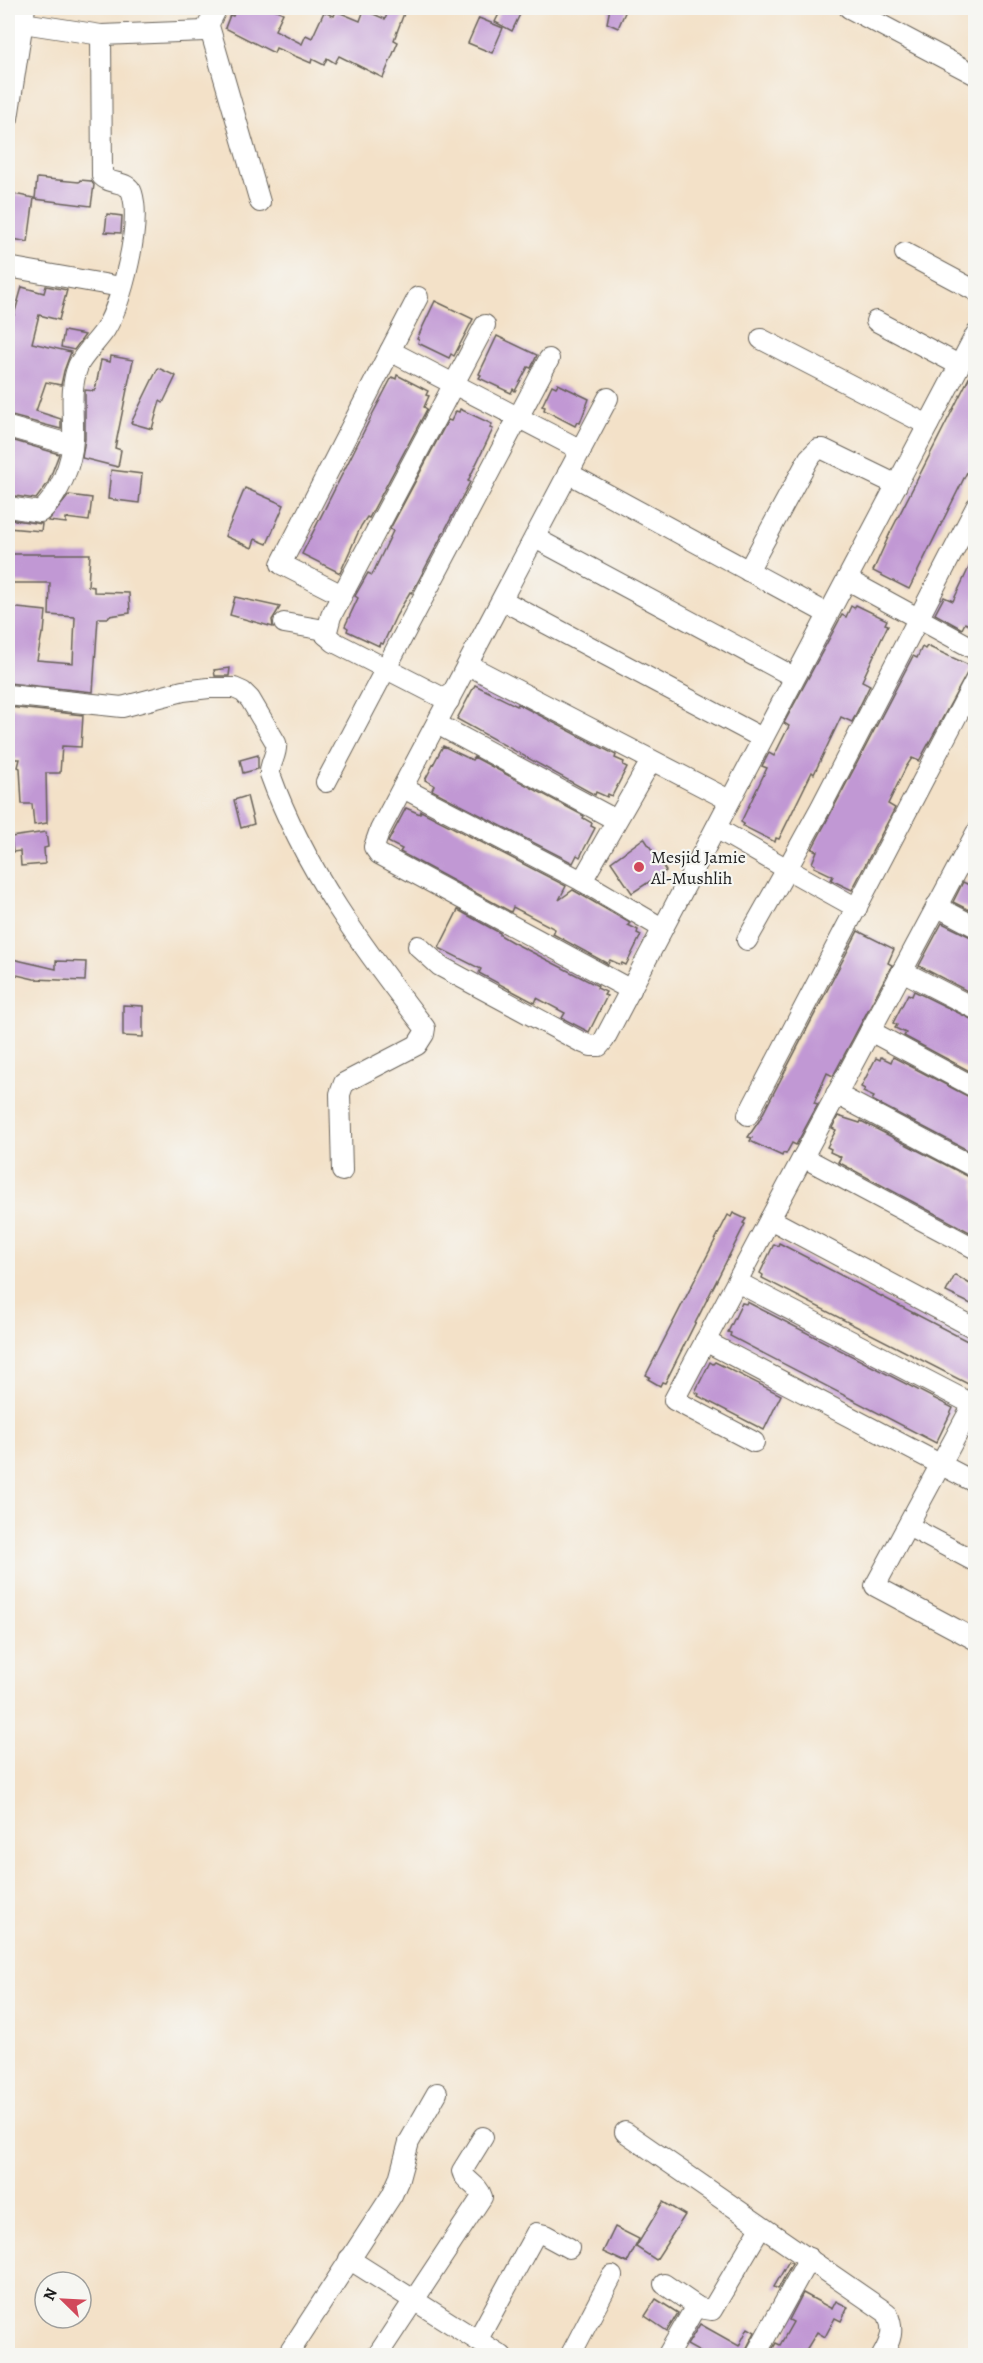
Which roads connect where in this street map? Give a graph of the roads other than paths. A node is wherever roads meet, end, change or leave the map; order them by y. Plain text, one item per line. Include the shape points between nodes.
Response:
1 (217, 8) edge
2 (849, 8) edge
3 (879, 14) edge
4 (24, 15) edge
5 (209, 26) junction
6 (101, 34) junction
7 (975, 75) edge
8 (8, 118) edge
9 (260, 202) dead end
10 (905, 253) dead end
11 (8, 267) edge
12 (121, 287) junction
13 (975, 291) edge
14 (418, 297) dead end
15 (876, 321) dead end
16 (485, 325) dead end
17 (975, 334) edge
18 (761, 339) dead end
19 (390, 351) junction
20 (549, 358) dead end
21 (960, 364) junction
22 (454, 384) junction
23 (608, 398) dead end
24 (519, 418) junction
25 (928, 425) junction
26 (8, 427) edge
27 (72, 445) junction
28 (581, 450) junction
29 (568, 473) junction
30 (897, 485) junction
31 (8, 507) edge
32 (975, 507) edge
33 (535, 538) junction
34 (748, 571) junction
35 (848, 580) junction
36 (342, 595) junction
37 (502, 600) junction
38 (828, 614) junction
39 (917, 619) junction
40 (284, 623) dead end
41 (326, 635) junction
42 (975, 650) edge
43 (468, 664) junction
44 (386, 669) junction
45 (794, 678) junction
46 (975, 679) edge
47 (8, 694) edge
48 (449, 701) junction
49 (437, 724) junction
50 (762, 738) junction
51 (651, 761) junction
52 (326, 782) dead end
53 (403, 788) junction
54 (729, 800) junction
55 (616, 820) junction
56 (716, 828) junction
57 (975, 833) edge
58 (787, 869) junction
59 (582, 881) junction
60 (936, 906) junction
61 (857, 908) junction
62 (975, 927) edge
63 (662, 928) junction
64 (747, 940) dead end
65 (418, 946) dead end
66 (902, 971) junction
67 (630, 990) junction
68 (975, 1009) edge
69 (870, 1031) junction
70 (975, 1088) edge
71 (836, 1094) junction
72 (748, 1115) dead end
73 (803, 1157) junction
74 (975, 1168) edge
75 (342, 1172) dead end
76 (770, 1219) junction
77 (975, 1249) edge
78 (737, 1281) junction
79 (975, 1329) edge
80 (705, 1341) junction
81 (974, 1403) edge
82 (754, 1442) dead end
83 (940, 1464) junction
84 (975, 1483) edge
85 (908, 1526) junction
86 (975, 1562) edge
87 (975, 1640) edge
88 (437, 2093) dead end
89 (625, 2133) dead end
90 (483, 2136) dead end
91 (761, 2227) junction
92 (569, 2248) dead end
93 (809, 2258) junction
94 (350, 2259) junction
95 (612, 2276) dead end
96 (664, 2284) dead end
97 (415, 2298) junction
98 (696, 2306) junction
99 (478, 2339) junction
100 (287, 2355) edge
101 (377, 2355) edge
102 (502, 2355) edge
103 (570, 2355) edge
104 (667, 2355) edge
105 (755, 2355) edge
106 (882, 2355) edge

1 - 5 street
2 - 3 street
3 - 7 street
4 - 6 street
4 - 8 street
5 - 6 street via 205,31
5 - 9 street
6 - 12 street via 102,176 132,192 135,218
10 - 13 street
11 - 12 street
12 - 27 street via 119,303 107,328 78,364
14 - 19 street
15 - 21 street
16 - 22 street
17 - 21 street
18 - 25 street
19 - 22 street
19 - 36 street via 281,564
20 - 24 street
21 - 25 street
22 - 24 street
22 - 36 street
23 - 28 street
24 - 28 street
24 - 44 street
25 - 30 street
26 - 27 street
27 - 31 street via 68,468 49,504 40,512
28 - 29 street
29 - 33 street
29 - 34 street
30 - 34 street via 818,449 809,458
30 - 35 street
32 - 39 street
33 - 37 street
33 - 45 street
34 - 38 street
35 - 38 street
35 - 39 street
36 - 41 street
37 - 43 street
37 - 50 street
38 - 45 street
39 - 42 street
39 - 58 street
40 - 41 street via 324,630
41 - 44 street
43 - 48 street
43 - 51 street
44 - 48 street
44 - 52 street
45 - 50 street
46 - 61 street
47 - 75 street via 122,707 224,687 243,692 250,699 276,743 270,774 283,811 313,868 362,946 424,1028 417,1045 344,1083 340,1094
48 - 49 street
49 - 53 street
49 - 55 street
50 - 54 street
51 - 54 street
51 - 55 street
53 - 59 street
53 - 67 street via 375,839 374,847 380,854
54 - 56 street
55 - 59 street
56 - 58 street
56 - 63 street
57 - 60 street
58 - 61 street
58 - 64 street
59 - 63 street
60 - 62 street
60 - 66 street
61 - 72 street
63 - 67 street
65 - 67 street via 440,966 591,1046 604,1041
66 - 68 street
66 - 69 street
69 - 70 street
69 - 71 street
71 - 73 street
71 - 74 street
73 - 76 street
73 - 77 street
76 - 78 street
76 - 79 street
78 - 80 street
78 - 81 street
80 - 82 street via 674,1400
80 - 83 street
81 - 83 street
83 - 84 street
83 - 85 street
85 - 86 street
85 - 87 street via 875,1586
88 - 94 street via 409,2142 392,2195
89 - 91 street
90 - 97 street via 462,2170 482,2197
91 - 93 street
91 - 98 street via 715,2307 707,2311
92 - 99 street via 536,2233
93 - 105 street
93 - 106 street via 887,2313 892,2332
94 - 97 street
94 - 100 street
95 - 103 street
96 - 98 street
97 - 99 street
97 - 101 street
98 - 104 street
99 - 102 street

